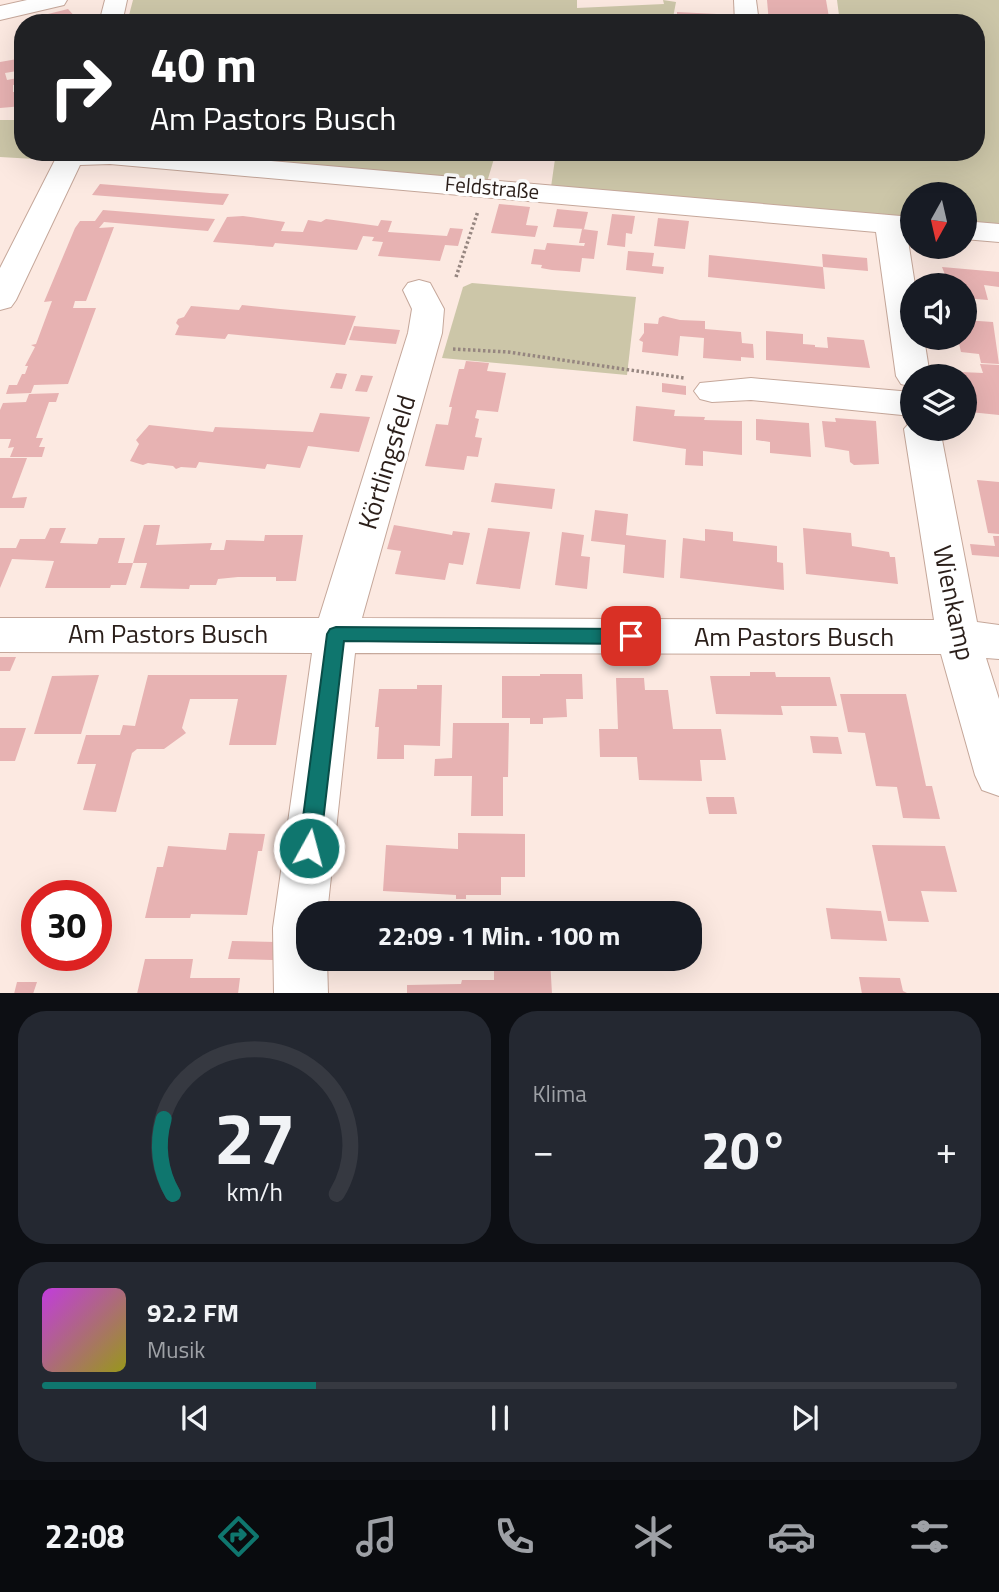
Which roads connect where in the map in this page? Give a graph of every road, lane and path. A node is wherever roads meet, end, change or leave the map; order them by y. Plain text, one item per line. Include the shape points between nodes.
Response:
1 (56, 0) edge
2 (0, 13) edge
3 (69, 161) edge
4 (171, 161) edge
5 (486, 187) junction
6 (900, 225) edge
7 (977, 231) edge
8 (999, 233) edge
9 (904, 259) edge
10 (456, 277) dead end
11 (419, 290) dead end
12 (0, 300) edge
13 (421, 348) junction
14 (913, 364) edge
15 (719, 391) joint
16 (900, 403) edge
17 (925, 441) edge
18 (336, 634) junction
19 (0, 635) edge
20 (979, 640) edge
21 (999, 775) edge
22 (301, 993) edge

1 - 2 street
3 - 12 street
4 - 5 street, Feldstraße
5 - 6 street, Feldstraße
5 - 10 path
7 - 8 street
9 - 14 street
11 - 13 street, Körtlingsfeld via 428,309
13 - 15 path via 572,360 706,381
13 - 18 street, Körtlingsfeld
15 - 16 street via 751,389
17 - 20 street, Wienkamp
18 - 19 street, Am Pastors Busch
18 - 20 street, Am Pastors Busch
18 - 22 street via 299,928
20 - 21 street, Wienkamp

